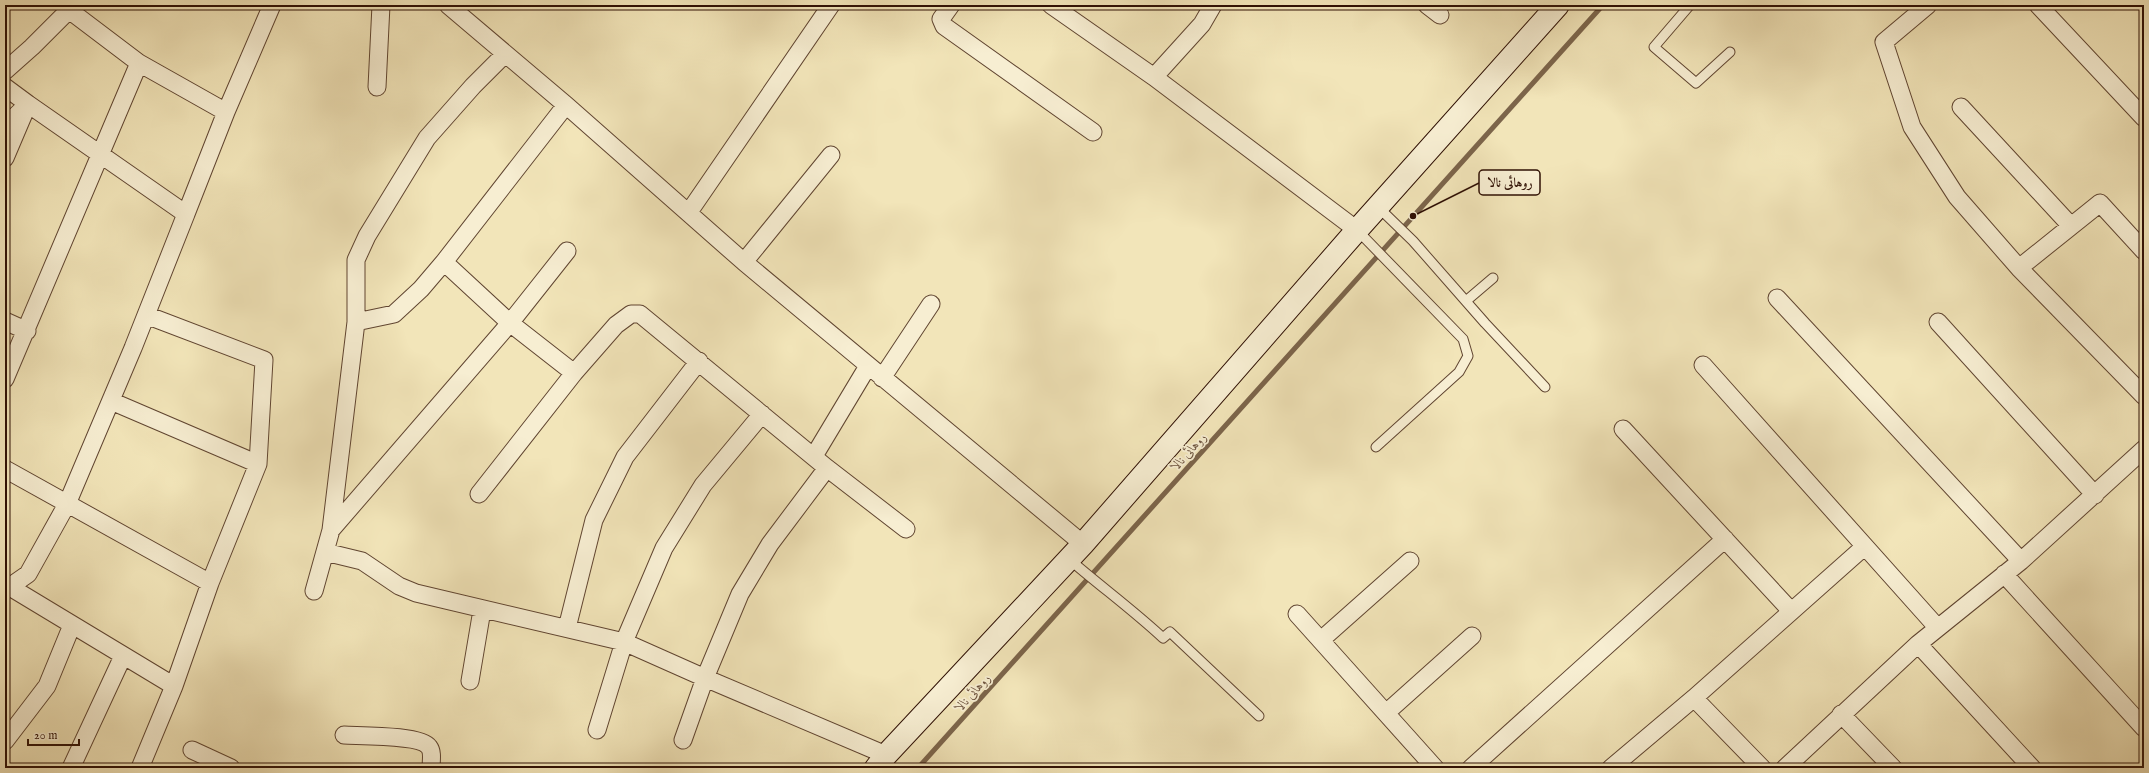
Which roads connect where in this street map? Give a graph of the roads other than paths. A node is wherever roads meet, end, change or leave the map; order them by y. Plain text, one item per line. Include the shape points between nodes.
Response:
1 (272, 5) edge
2 (382, 5) edge
3 (448, 5) edge
4 (831, 5) edge
5 (950, 5) edge
6 (1051, 5) edge
7 (1213, 5) edge
8 (1558, 5) edge
9 (1690, 5) edge
10 (1928, 5) edge
11 (2038, 5) edge
12 (72, 8) edge
13 (1730, 52) dead end
14 (505, 54) junction
15 (139, 63) junction
16 (5, 71) edge
17 (1154, 77) junction
18 (5, 86) edge
19 (377, 87) dead end
20 (28, 104) junction
21 (566, 105) junction
22 (1961, 108) dead end
23 (226, 112) junction
24 (2144, 118) edge
25 (5, 126) edge
26 (1093, 132) dead end
27 (831, 155) dead end
28 (100, 156) junction
29 (5, 158) edge
30 (689, 212) junction
31 (1384, 212) junction
32 (186, 214) junction
33 (2071, 226) junction
34 (1357, 230) junction
35 (567, 251) dead end
36 (2144, 251) edge
37 (444, 262) junction
38 (744, 262) junction
39 (2019, 268) junction
40 (1493, 278) dead end
41 (1777, 298) dead end
42 (1466, 301) junction
43 (931, 304) dead end
44 (146, 315) junction
45 (5, 321) edge
46 (356, 322) junction
47 (1938, 322) dead end
48 (510, 323) junction
49 (27, 330) junction
50 (699, 361) junction
51 (1703, 365) dead end
52 (868, 366) junction
53 (574, 373) junction
54 (882, 378) junction
55 (5, 379) edge
56 (1545, 387) dead end
57 (2144, 396) edge
58 (111, 401) junction
59 (762, 414) junction
60 (1623, 429) dead end
61 (1376, 447) dead end
62 (2144, 450) edge
63 (814, 456) junction
64 (258, 464) junction
65 (827, 468) junction
66 (5, 469) edge
67 (479, 494) dead end
68 (2095, 494) junction
69 (67, 504) junction
70 (906, 529) dead end
71 (332, 530) junction
72 (1725, 539) junction
73 (1864, 547) junction
74 (325, 552) junction
75 (1077, 557) junction
76 (1410, 561) dead end
77 (2020, 561) junction
78 (2004, 574) junction
79 (210, 583) junction
80 (6, 588) edge
81 (314, 591) dead end
82 (482, 610) junction
83 (1791, 611) junction
84 (1297, 614) dead end
85 (72, 626) junction
86 (1937, 626) junction
87 (567, 628) junction
88 (1472, 636) dead end
89 (1321, 640) junction
90 (624, 642) junction
91 (1918, 644) junction
92 (123, 656) junction
93 (705, 678) junction
94 (470, 681) dead end
95 (174, 686) junction
96 (1694, 698) junction
97 (1386, 713) junction
98 (1841, 714) junction
99 (1259, 716) dead end
100 (2144, 728) edge
101 (597, 730) dead end
102 (344, 735) dead end
103 (6, 739) edge
104 (683, 740) dead end
105 (192, 750) dead end
106 (881, 761) edge
107 (71, 768) edge
108 (140, 768) edge
109 (231, 768) edge
110 (431, 768) edge
111 (1435, 768) edge
112 (1471, 768) edge
113 (1611, 768) edge
114 (1762, 768) edge
115 (1785, 768) edge
116 (1893, 768) edge
117 (2032, 768) edge

1 - 23 street
2 - 19 street
3 - 14 street
4 - 30 street
5 - 26 street via 941,19 944,26
6 - 17 street
7 - 17 street via 1202,24
8 - 31 street
9 - 13 lane via 1654,47 1696,83
10 - 39 street via 1884,42 1912,127 1957,197
11 - 24 street
12 - 15 street
12 - 16 street
14 - 21 street
14 - 46 street via 427,138 367,236 356,260
15 - 23 street
15 - 28 street
17 - 34 street
18 - 20 street
20 - 25 street
20 - 28 street
20 - 29 street
21 - 30 street
21 - 37 street
22 - 33 street
23 - 32 street
27 - 38 street
28 - 32 street
28 - 49 street
30 - 38 street
31 - 34 street
31 - 42 lane
32 - 44 street
33 - 36 street via 2100,203
33 - 39 street
34 - 61 lane via 1463,339 1468,356 1459,372
34 - 75 street
35 - 48 street
37 - 46 street via 421,289 394,314
37 - 48 street
38 - 52 street
39 - 57 street
40 - 42 lane
41 - 77 street
42 - 56 lane
43 - 54 street
44 - 58 street
44 - 64 street via 264,360
45 - 49 street
46 - 71 street
47 - 68 street
48 - 53 street
48 - 71 street
49 - 55 street
50 - 53 street via 640,314 631,314 616,325
50 - 59 street
50 - 87 street via 625,457 594,520
51 - 73 street
52 - 54 street
52 - 63 street
53 - 67 street
54 - 75 street
58 - 64 street
58 - 69 street
59 - 63 street
59 - 90 street via 704,485 664,548
60 - 72 street
62 - 68 street
63 - 65 street
64 - 79 street
65 - 70 street
65 - 93 street via 770,544 740,594
66 - 69 street
68 - 77 street
69 - 79 street
69 - 80 street via 28,574
71 - 74 street
72 - 83 street
72 - 112 street
73 - 83 street
73 - 86 street
74 - 81 street
74 - 82 street via 362,561 399,586 416,593
75 - 99 lane via 1103,589 1140,616 1163,638 1170,632
75 - 106 street
76 - 89 street
77 - 78 street
78 - 86 street
78 - 100 street
79 - 95 street
80 - 85 street
82 - 87 street
82 - 94 street
83 - 96 street
84 - 89 street
85 - 92 street
85 - 103 street via 47,686
86 - 91 street
87 - 90 street
88 - 97 street
89 - 97 street
90 - 93 street
90 - 101 street
91 - 98 street
91 - 117 street
92 - 95 street
92 - 107 street
93 - 104 street
93 - 106 street
95 - 108 street
96 - 113 street
96 - 114 street
97 - 111 street
98 - 115 street
98 - 116 street
102 - 110 street via 416,740 428,745 431,750
105 - 109 street

